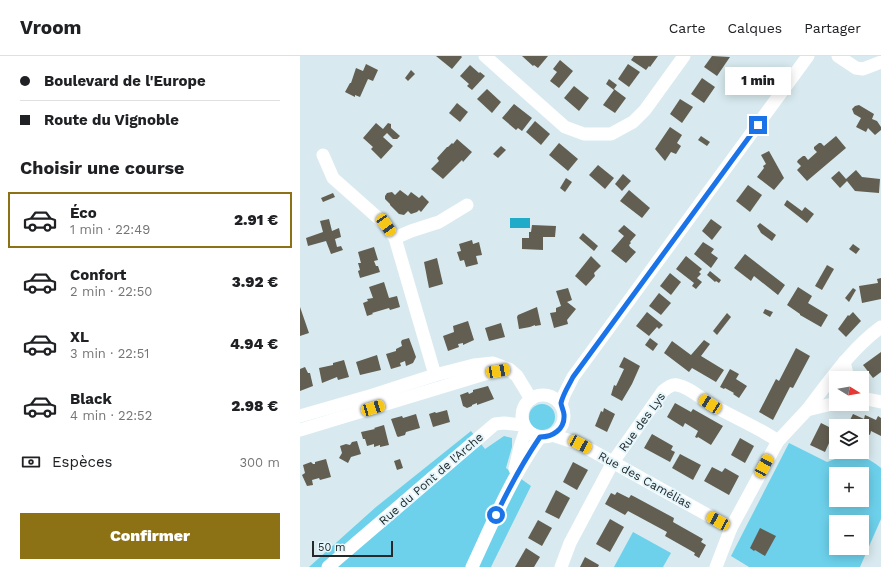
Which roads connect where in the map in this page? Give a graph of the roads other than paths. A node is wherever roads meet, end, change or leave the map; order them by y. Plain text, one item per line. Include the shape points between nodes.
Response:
1 (485, 56) edge
2 (684, 56) edge
3 (808, 56) edge
4 (838, 56) edge
5 (881, 62) edge
6 (323, 155) dead end
7 (467, 205) dead end
8 (395, 238) junction
9 (881, 327) edge
10 (844, 362) junction
11 (509, 369) junction
12 (846, 371) edge
13 (435, 375) junction
14 (573, 377) junction
15 (544, 395) junction
16 (531, 399) junction
17 (869, 399) edge
18 (881, 402) edge
19 (561, 405) junction
20 (829, 405) edge
21 (807, 410) junction
22 (300, 416) edge
23 (563, 424) junction
24 (525, 427) junction
25 (300, 430) edge
26 (546, 436) junction
27 (778, 441) junction
28 (580, 444) junction
29 (613, 462) junction
30 (509, 487) junction
31 (731, 528) junction
32 (328, 567) edge
33 (472, 567) edge
34 (561, 567) edge
35 (716, 567) edge

1 - 2 street via 565,127 584,134 611,134 640,116
3 - 14 street
4 - 5 street via 863,70
6 - 8 street via 333,178 386,225
7 - 8 street via 439,222
8 - 13 street
9 - 10 street via 866,338
10 - 12 street
10 - 21 street
11 - 13 street via 493,363
11 - 16 street via 517,376
11 - 25 street via 488,373
13 - 22 street
14 - 15 street
14 - 19 street
15 - 16 street
15 - 19 street via 554,398
16 - 24 street via 524,408 522,421
17 - 18 street
19 - 23 street via 564,414
20 - 21 street
21 - 27 street
23 - 26 street via 559,431
23 - 28 street, Rue des Camélias
24 - 26 street via 535,436
24 - 30 street
24 - 32 street, Rue du Pont de l'Arche via 495,424
26 - 28 street, Rue des Camélias
26 - 30 street via 530,452
27 - 29 street, Rue des Lys via 684,387 674,385 663,391
27 - 31 street
28 - 29 street, Rue des Camélias
29 - 31 street, Rue des Camélias
29 - 34 street via 570,542
30 - 33 street
31 - 35 street

